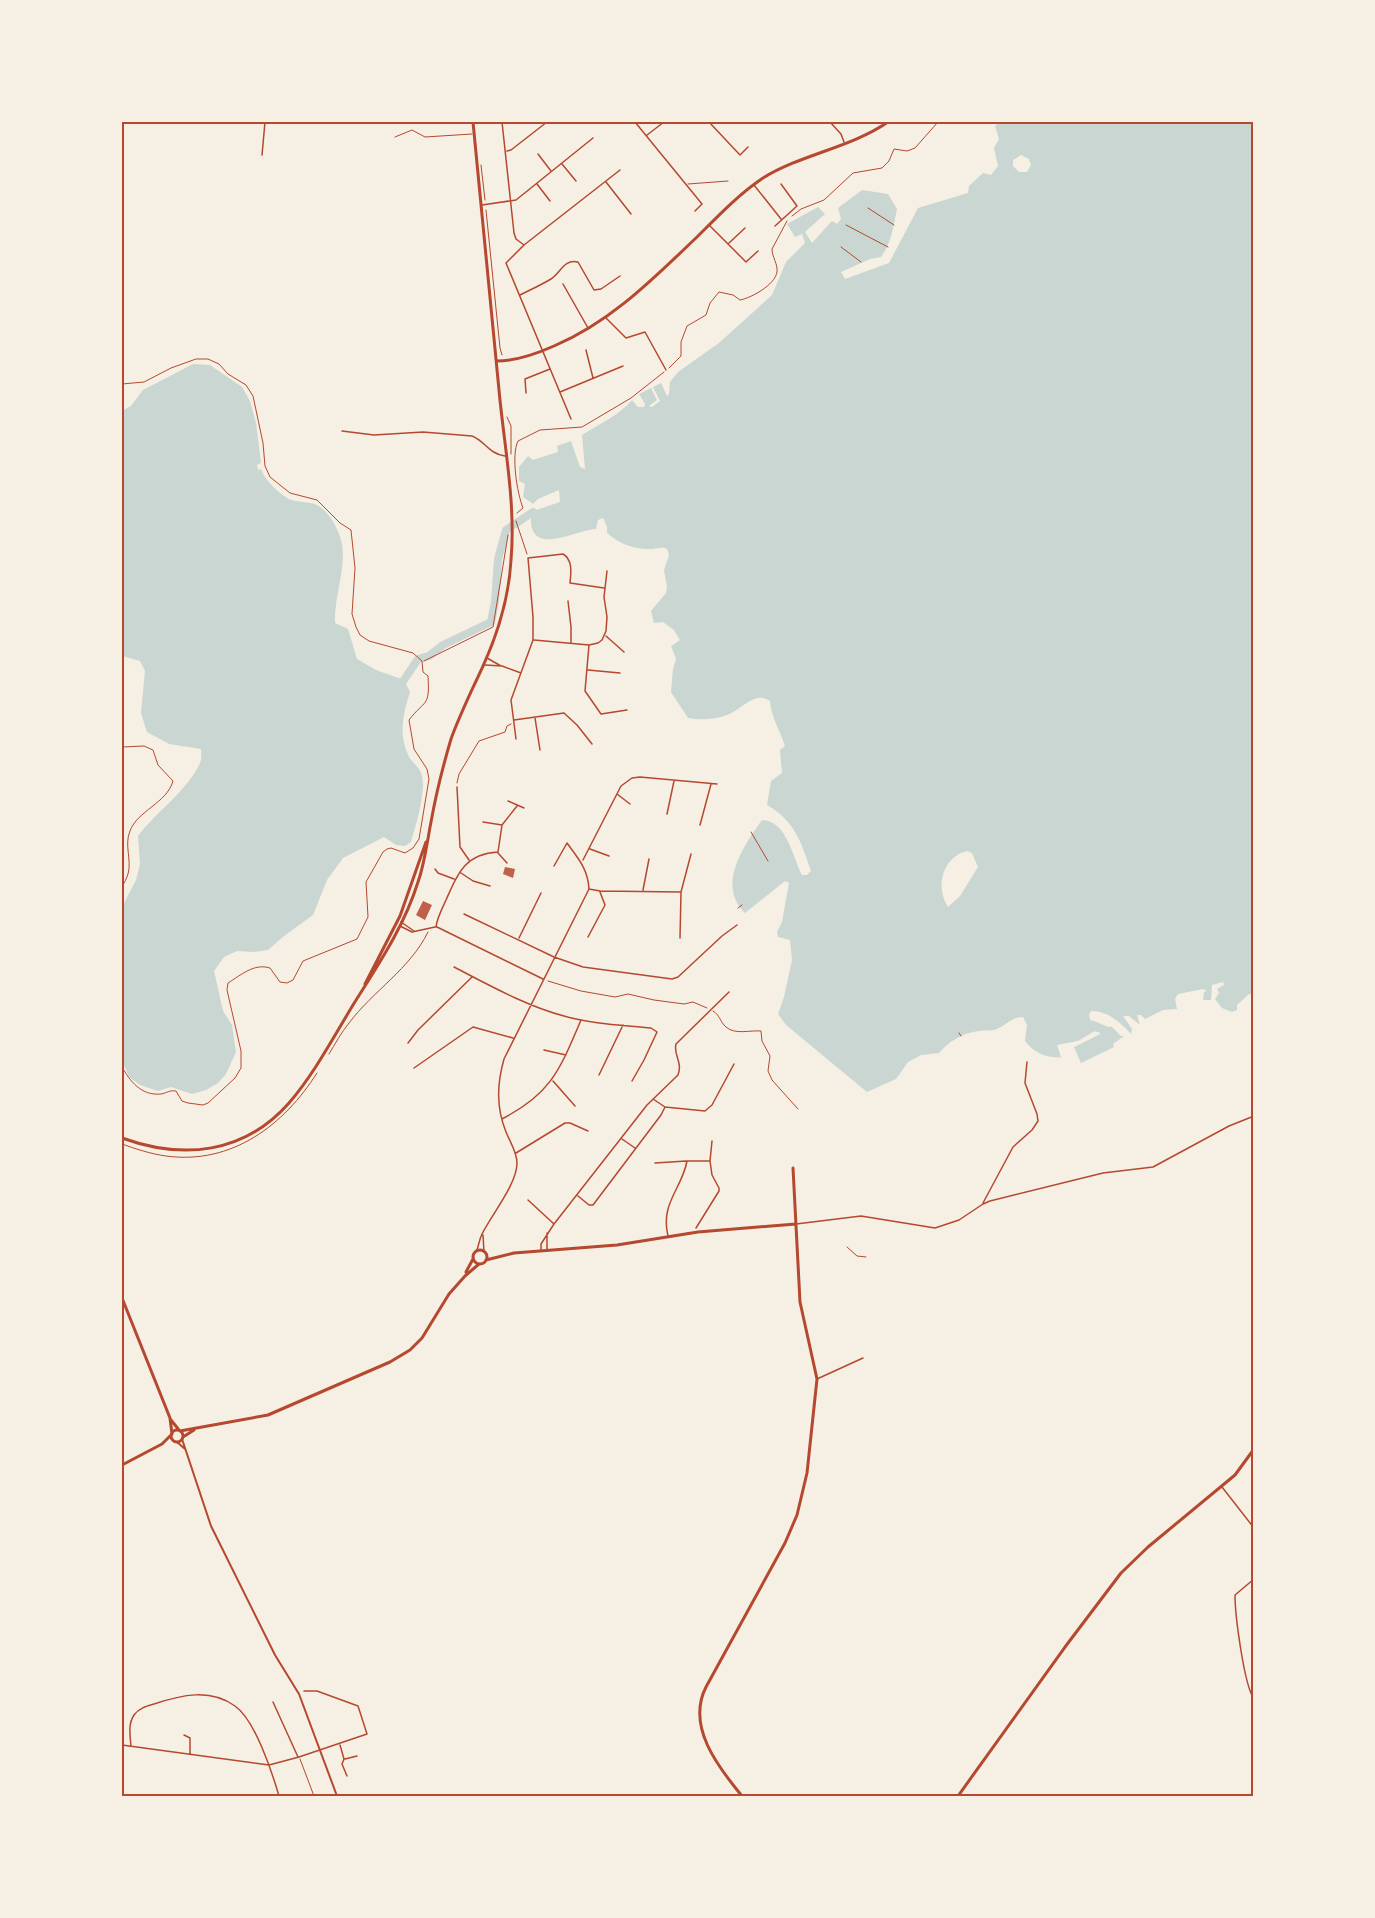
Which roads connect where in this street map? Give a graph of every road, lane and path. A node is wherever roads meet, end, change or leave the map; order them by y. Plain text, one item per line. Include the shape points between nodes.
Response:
1 (265, 122) edge
2 (473, 122) edge
3 (502, 122) edge
4 (547, 122) edge
5 (635, 122) edge
6 (664, 122) edge
7 (709, 122) edge
8 (830, 122) edge
9 (888, 122) edge
10 (938, 122) edge
11 (474, 134) junction
12 (647, 135) junction
13 (395, 137) dead end
14 (593, 138) dead end
15 (844, 143) junction
16 (748, 147) dead end
17 (505, 151) junction
18 (538, 154) dead end
19 (262, 155) dead end
20 (562, 163) junction
21 (620, 170) dead end
22 (551, 171) junction
23 (576, 181) dead end
24 (728, 181) dead end
25 (606, 182) junction
26 (536, 183) junction
27 (686, 184) junction
28 (781, 184) dead end
29 (754, 185) junction
30 (550, 201) dead end
31 (510, 202) junction
32 (481, 205) junction
33 (868, 208) dead end
34 (695, 211) dead end
35 (486, 214) dead end
36 (632, 214) dead end
37 (782, 220) junction
38 (709, 225) junction
39 (846, 225) dead end
40 (894, 225) dead end
41 (775, 226) dead end
42 (745, 228) dead end
43 (728, 243) junction
44 (524, 245) junction
45 (841, 247) dead end
46 (888, 247) dead end
47 (758, 252) dead end
48 (861, 262) dead end
49 (620, 276) dead end
50 (563, 284) dead end
51 (519, 296) junction
52 (606, 318) junction
53 (589, 329) junction
54 (586, 350) dead end
55 (542, 351) junction
56 (503, 357) dead end
57 (496, 361) junction
58 (623, 366) dead end
59 (550, 369) junction
60 (666, 370) junction
61 (593, 378) junction
62 (122, 384) edge
63 (526, 393) dead end
64 (561, 393) junction
65 (504, 414) junction
66 (571, 419) dead end
67 (342, 431) dead end
68 (506, 456) junction
69 (511, 458) dead end
70 (512, 472) dead end
71 (513, 482) dead end
72 (515, 508) dead end
73 (516, 514) junction
74 (517, 522) junction
75 (512, 527) junction
76 (528, 558) junction
77 (607, 571) dead end
78 (604, 588) junction
79 (568, 602) dead end
80 (605, 635) junction
81 (533, 640) junction
82 (570, 643) junction
83 (589, 645) junction
84 (624, 652) dead end
85 (487, 658) junction
86 (422, 661) junction
87 (484, 665) junction
88 (502, 666) junction
89 (587, 670) junction
90 (522, 673) junction
91 (620, 673) dead end
92 (627, 710) dead end
93 (535, 717) junction
94 (513, 720) junction
95 (516, 739) dead end
96 (592, 744) dead end
97 (122, 747) edge
98 (540, 750) dead end
99 (675, 780) junction
100 (711, 783) junction
101 (717, 784) dead end
102 (457, 787) joint
103 (617, 794) junction
104 (508, 801) dead end
105 (630, 804) dead end
106 (517, 806) junction
107 (524, 808) dead end
108 (667, 814) dead end
109 (483, 822) dead end
110 (502, 825) junction
111 (700, 825) dead end
112 (751, 832) dead end
113 (428, 838) junction
114 (589, 848) junction
115 (498, 852) junction
116 (691, 854) dead end
117 (609, 856) dead end
118 (649, 859) dead end
119 (469, 860) junction
120 (768, 861) dead end
121 (582, 862) junction
122 (507, 863) dead end
123 (554, 866) dead end
124 (435, 869) dead end
125 (459, 873) junction
126 (455, 880) junction
127 (490, 885) dead end
128 (122, 887) edge
129 (589, 888) junction
130 (600, 891) junction
131 (643, 891) junction
132 (681, 892) junction
133 (541, 893) dead end
134 (442, 900) dead end
135 (446, 900) junction
136 (742, 905) dead end
137 (738, 908) dead end
138 (464, 914) dead end
139 (398, 922) junction
140 (403, 922) junction
141 (737, 926) dead end
142 (401, 927) junction
143 (436, 927) junction
144 (429, 930) junction
145 (415, 932) junction
146 (588, 937) dead end
147 (680, 938) dead end
148 (518, 940) junction
149 (554, 957) junction
150 (454, 967) dead end
151 (472, 976) junction
152 (543, 979) junction
153 (363, 988) junction
154 (729, 992) dead end
155 (531, 1004) junction
156 (712, 1010) junction
157 (581, 1020) junction
158 (623, 1025) junction
159 (959, 1033) dead end
160 (961, 1036) dead end
161 (514, 1038) junction
162 (408, 1043) dead end
163 (544, 1050) dead end
164 (566, 1055) junction
165 (325, 1061) dead end
166 (1027, 1062) dead end
167 (734, 1064) dead end
168 (122, 1067) edge
169 (414, 1068) dead end
170 (319, 1070) dead end
171 (599, 1075) dead end
172 (553, 1080) junction
173 (632, 1081) dead end
174 (652, 1099) junction
175 (575, 1106) dead end
176 (665, 1107) junction
177 (798, 1109) dead end
178 (1254, 1116) edge
179 (501, 1119) junction
180 (588, 1131) dead end
181 (122, 1138) edge
182 (621, 1138) junction
183 (712, 1141) dead end
184 (122, 1144) edge
185 (636, 1149) junction
186 (516, 1153) junction
187 (687, 1161) junction
188 (710, 1161) junction
189 (655, 1163) dead end
190 (793, 1168) dead end
191 (789, 1177) dead end
192 (794, 1178) junction
193 (578, 1196) junction
194 (528, 1200) dead end
195 (983, 1204) junction
196 (554, 1224) junction
197 (796, 1224) junction
198 (696, 1228) dead end
199 (483, 1232) junction
200 (547, 1232) junction
201 (668, 1237) junction
202 (847, 1247) dead end
203 (541, 1250) junction
204 (548, 1250) junction
205 (476, 1252) junction
206 (484, 1252) junction
207 (499, 1256) junction
208 (866, 1257) dead end
209 (473, 1258) junction
210 (486, 1260) junction
211 (479, 1264) junction
212 (465, 1276) junction
213 (122, 1298) edge
214 (863, 1358) dead end
215 (817, 1379) junction
216 (170, 1418) junction
217 (196, 1429) junction
218 (179, 1431) junction
219 (172, 1434) junction
220 (183, 1438) junction
221 (176, 1441) junction
222 (162, 1444) junction
223 (184, 1449) junction
224 (1254, 1449) edge
225 (122, 1465) edge
226 (1221, 1487) junction
227 (1254, 1528) edge
228 (1254, 1579) edge
229 (304, 1691) dead end
230 (1254, 1699) edge
231 (273, 1702) dead end
232 (184, 1735) dead end
233 (339, 1744) junction
234 (122, 1745) edge
235 (132, 1747) junction
236 (321, 1750) junction
237 (190, 1755) junction
238 (357, 1756) dead end
239 (298, 1757) junction
240 (344, 1759) junction
241 (269, 1765) junction
242 (347, 1776) dead end
243 (279, 1797) edge
244 (314, 1797) edge
245 (337, 1797) edge
246 (742, 1797) edge
247 (958, 1797) edge

1 - 19 street
2 - 11 main road
3 - 17 street
4 - 17 street
5 - 12 street
6 - 12 street
7 - 16 street via 740,155
8 - 15 street
9 - 15 main road
10 - 60 path via 915,148 894,149 882,168 852,174 824,200 788,219 772,249 775,277 752,297 740,300 719,292 706,315 687,326 681,356
11 - 13 lane via 425,137 412,130
11 - 32 main road
12 - 27 street
14 - 20 street
15 - 29 main road via 799,160
17 - 31 street
18 - 22 street
20 - 22 street
20 - 23 street
21 - 25 street
22 - 26 street
24 - 27 lane
25 - 36 street
25 - 44 street
26 - 30 street
26 - 31 street
27 - 34 street via 702,204
28 - 37 street via 797,206
29 - 37 street
29 - 38 main road
31 - 32 street
31 - 44 street via 513,233
32 - 57 main road
33 - 40 path
35 - 56 path
37 - 41 street
38 - 43 street
38 - 52 main road
39 - 46 path
42 - 43 street
43 - 47 street via 746,262
44 - 51 street via 506,262
45 - 48 path
49 - 51 street via 594,290 578,262 572,261 552,279
50 - 53 street
51 - 55 street
52 - 53 main road
52 - 60 street via 626,338 645,332
53 - 55 main road
54 - 61 street
55 - 57 main road
55 - 59 street
57 - 65 main road
58 - 61 street
59 - 63 street via 525,379
59 - 64 street
60 - 73 path via 631,398 582,427 540,430 518,441 516,476 523,508
61 - 64 street
62 - 86 path via 144,382 182,364 205,359 219,364 246,385 258,412 270,477 290,493 317,500 351,530 355,568 352,614 360,635
64 - 66 street
65 - 68 main road
65 - 69 path via 511,426
67 - 68 street via 374,435 472,435 494,453
68 - 75 main road
70 - 71 path
72 - 73 path
73 - 74 path
74 - 75 path
74 - 76 path
75 - 85 main road via 508,589
75 - 86 path via 508,531 493,627
76 - 78 street via 563,554 570,563 570,584
76 - 81 street
77 - 78 street
78 - 80 street
79 - 82 street
80 - 83 street via 598,643
80 - 84 street
81 - 82 street
81 - 90 street
82 - 83 street
83 - 89 street
85 - 87 main road
85 - 88 street
86 - 168 path via 423,672 428,676 428,697 409,720 414,748 428,773 419,839 405,853 391,848 383,852 366,882 368,917 357,939 303,961 293,980 287,983 280,982 270,968 260,966 228,983 242,1061 235,1078 208,1103 188,1104 176,1090 160,1094 137,1088 129,1082
87 - 88 street
87 - 113 main road via 449,745
88 - 90 street
89 - 91 street
89 - 92 street via 585,691 601,714
90 - 94 street via 511,700
93 - 94 street
93 - 96 street via 564,713
93 - 98 street
94 - 95 street
94 - 102 path via 505,732 479,741 459,774
97 - 128 path via 144,746 153,750 158,765 173,781 129,831 128,874
99 - 100 street
99 - 103 street via 635,777 626,781
99 - 108 street
100 - 101 street
100 - 111 street
102 - 119 street via 460,847
103 - 105 street
103 - 114 street
104 - 106 street
106 - 107 street
106 - 110 street
109 - 110 street
110 - 115 street
112 - 120 path
113 - 139 main road
113 - 140 main road via 419,879
114 - 117 street
114 - 121 street
115 - 119 street
115 - 122 street
116 - 132 street
118 - 131 street
119 - 125 street
121 - 123 street via 567,843
121 - 129 street
124 - 126 street
125 - 126 street
125 - 127 street
126 - 135 street
129 - 130 street
129 - 149 street
130 - 131 street
130 - 146 street via 605,905
131 - 132 street
132 - 147 street
133 - 148 street
134 - 135 lane
135 - 143 street
136 - 137 path
138 - 148 street
139 - 140 street
139 - 142 street
139 - 153 main road
140 - 142 main road
140 - 145 street
141 - 149 street via 672,979 591,969
142 - 145 street
142 - 153 main road
143 - 144 street
143 - 152 street
144 - 145 street
144 - 165 path via 394,976 349,1023
148 - 149 street
149 - 152 street
150 - 151 street
151 - 155 street
151 - 162 street
152 - 155 street
152 - 156 path via 581,991 693,1002
153 - 181 main road via 297,1093 256,1130 221,1146 194,1151 153,1148
154 - 156 street
155 - 157 street
155 - 161 street
156 - 174 street via 676,1044 678,1075
156 - 177 path via 732,1031 761,1031 770,1056 768,1071 772,1080
157 - 158 street
157 - 164 street
158 - 171 street
158 - 173 street via 657,1032
159 - 160 path
161 - 169 street via 473,1027
161 - 179 street via 500,1074
163 - 164 street
164 - 172 street
166 - 195 street via 1025,1083 1038,1121 1013,1147
167 - 176 street via 709,1109
170 - 184 path via 281,1118 238,1146 211,1154 167,1156
172 - 175 street
172 - 179 street via 536,1097
174 - 176 street
174 - 182 street
176 - 185 street
178 - 195 street via 1153,1167 1104,1173
179 - 186 street
180 - 186 street via 565,1124
182 - 185 street
182 - 193 street
183 - 188 street
185 - 193 street via 593,1205
186 - 199 street via 515,1175
187 - 188 street
187 - 189 street
187 - 201 street via 671,1198 666,1221
188 - 198 street via 719,1191
190 - 192 main road
191 - 192 street
192 - 197 main road
193 - 196 street
194 - 196 street
195 - 197 street via 959,1220 935,1228 861,1216
196 - 200 street
197 - 201 main road
197 - 215 main road via 800,1302
199 - 205 street
199 - 206 street
200 - 203 street
200 - 204 street
201 - 204 main road
202 - 208 lane via 857,1256
203 - 204 main road
203 - 207 main road
205 - 206 main road
205 - 209 main road
206 - 207 main road
206 - 210 main road
207 - 210 main road
209 - 211 main road
209 - 212 main road
210 - 211 main road
211 - 212 main road
212 - 217 main road via 422,1338 401,1357 277,1413
213 - 216 main road
214 - 215 street
215 - 246 main road via 807,1473 797,1515 699,1702 710,1749
216 - 218 main road
216 - 219 main road
217 - 218 main road
217 - 220 main road
218 - 219 main road
218 - 220 main road
219 - 221 main road
219 - 222 main road
220 - 221 main road
220 - 223 street
221 - 222 main road
221 - 223 street
222 - 225 main road
223 - 236 street via 215,1535 298,1694
224 - 226 main road
226 - 227 street
226 - 247 main road via 1121,1573
228 - 230 street via 1235,1595 1235,1603 1250,1695
229 - 233 street via 317,1691 358,1706 367,1734
231 - 239 street
232 - 237 street via 190,1738
233 - 236 street
233 - 240 street
234 - 235 street
235 - 237 street
235 - 241 street via 129,1729 141,1708 180,1695 204,1695 225,1700 240,1710
236 - 239 street
236 - 245 street
237 - 241 street
238 - 240 street
239 - 241 street
239 - 244 lane
240 - 242 street
241 - 243 street

